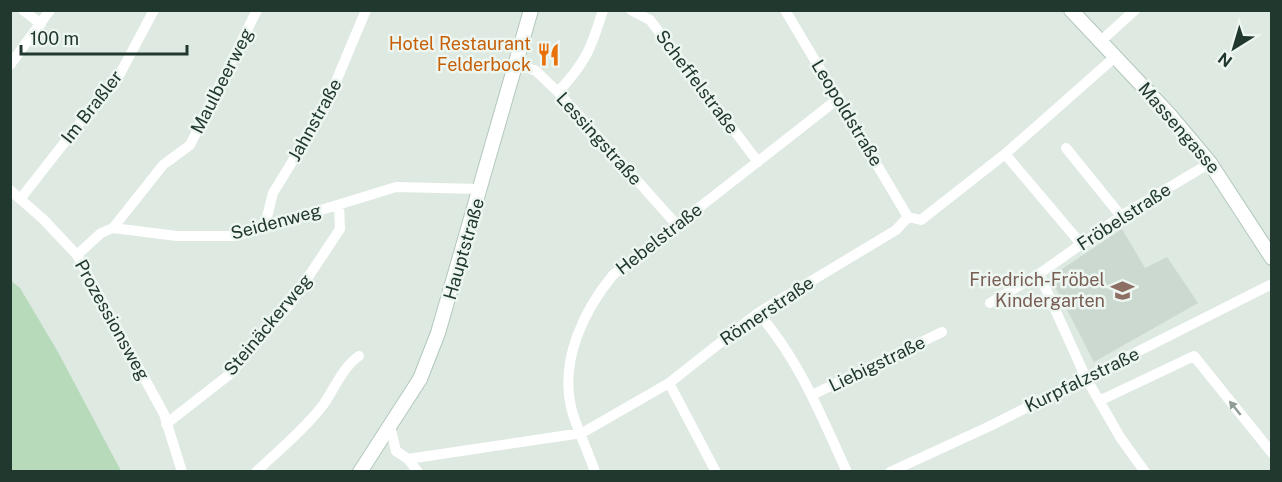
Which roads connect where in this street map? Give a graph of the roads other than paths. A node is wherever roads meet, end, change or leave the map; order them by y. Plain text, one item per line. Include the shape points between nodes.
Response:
1 (23, 10) edge
2 (50, 10) edge
3 (154, 10) edge
4 (257, 10) edge
5 (366, 10) edge
6 (531, 10) edge
7 (603, 10) edge
8 (631, 10) edge
9 (785, 10) edge
10 (1071, 10) edge
11 (1135, 10) edge
12 (41, 24) junction
13 (1101, 41) junction
14 (1115, 57) junction
15 (516, 63) junction
16 (10, 65) edge
17 (558, 92) junction
18 (839, 98) junction
19 (1066, 148) dead end
20 (1005, 154) junction
21 (758, 162) junction
22 (1210, 163) junction
23 (481, 189) junction
24 (10, 190) edge
25 (21, 198) junction
26 (339, 206) junction
27 (1121, 216) junction
28 (908, 217) junction
29 (676, 225) junction
30 (113, 228) junction
31 (264, 229) junction
32 (1082, 245) junction
33 (77, 255) junction
34 (1272, 258) edge
35 (1039, 274) junction
36 (1272, 284) edge
37 (990, 303) dead end
38 (758, 313) junction
39 (942, 332) dead end
40 (359, 356) dead end
41 (1086, 378) junction
42 (669, 383) junction
43 (812, 395) junction
44 (1099, 400) junction
45 (166, 424) junction
46 (390, 426) junction
47 (582, 432) junction
48 (1272, 453) edge
49 (408, 459) junction
50 (182, 471) edge
51 (256, 471) edge
52 (360, 471) edge
53 (417, 471) edge
54 (595, 471) edge
55 (716, 471) edge
56 (847, 471) edge
57 (890, 471) edge
58 (1145, 471) edge

1 - 12 street
2 - 12 street
3 - 25 street, Im Braßler via 114,85
4 - 30 street, Maulbeerweg via 190,145 163,165
5 - 31 street, Jahnstraße via 324,110 273,193
6 - 15 main road, Hauptstraße
7 - 17 street via 591,50 580,69
8 - 21 street, Scheffelstraße via 651,20
9 - 18 street, Leopoldstraße
10 - 13 main road, Massengasse
11 - 13 street
12 - 16 street
13 - 14 main road, Massengasse
14 - 20 street, Römerstraße
14 - 22 main road, Massengasse
15 - 17 street, Lessingstraße via 536,70
15 - 23 main road, Hauptstraße
17 - 29 street, Lessingstraße
18 - 21 street, Hebelstraße
18 - 28 street, Leopoldstraße
19 - 27 street
20 - 28 street, Römerstraße via 921,220
20 - 32 street
21 - 29 street, Hebelstraße
22 - 27 street, Fröbelstraße
22 - 34 main road, Massengasse
23 - 26 street, Seidenweg via 396,187
23 - 46 main road, Hauptstraße via 438,333 420,379
24 - 25 street, Prozessionsweg
25 - 33 street, Prozessionsweg
26 - 31 street, Seidenweg
26 - 45 street, Steinäckerweg via 340,229 291,303 230,374
27 - 32 street, Fröbelstraße
28 - 38 street, Römerstraße via 896,230
29 - 47 street, Hebelstraße via 613,275 588,309 574,348 569,380 570,406
30 - 31 street, Seidenweg via 177,236 236,236
30 - 33 street via 100,233
32 - 35 street, Fröbelstraße
33 - 45 street, Prozessionsweg
35 - 37 street, Fröbelstraße
35 - 41 street
36 - 41 street, Kurpfalzstraße
38 - 42 street, Römerstraße
38 - 43 street via 786,348
39 - 43 street, Liebigstraße
40 - 51 street via 300,431
41 - 44 street
41 - 57 street, Kurpfalzstraße
42 - 47 street, Römerstraße
42 - 55 street
43 - 56 street
48 -> 44 street via 1194,356
44 - 58 street
45 - 50 street, Prozessionsweg
46 - 49 street via 396,451
46 - 52 main road, Hauptstraße
47 - 49 street, Römerstraße
47 - 54 street, Hebelstraße
49 - 53 street

